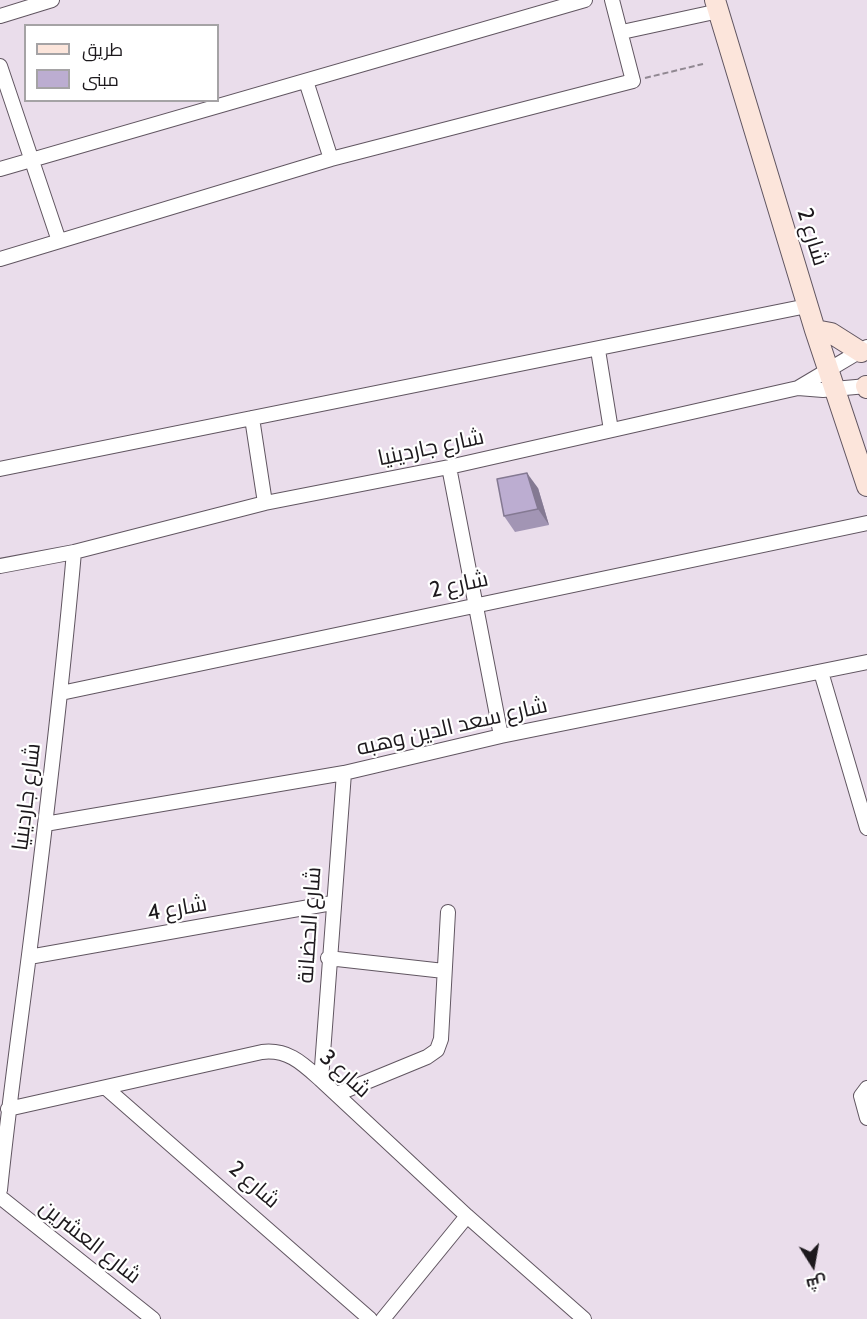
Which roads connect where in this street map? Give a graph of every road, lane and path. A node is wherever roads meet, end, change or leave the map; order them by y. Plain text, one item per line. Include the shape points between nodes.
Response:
1 (52, 0) edge
2 (585, 0) edge
3 (612, 0) edge
4 (717, 5) edge
5 (0, 15) edge
6 (622, 32) junction
7 (703, 64) dead end
8 (0, 66) edge
9 (306, 81) junction
10 (633, 81) junction
11 (331, 159) junction
12 (33, 160) junction
13 (0, 169) edge
14 (59, 242) junction
15 (0, 259) edge
16 (807, 306) junction
17 (815, 330) junction
18 (598, 350) junction
19 (864, 350) edge
20 (833, 379) junction
21 (867, 387) edge
22 (798, 388) junction
23 (252, 418) junction
24 (611, 430) junction
25 (864, 458) edge
26 (449, 467) junction
27 (0, 469) edge
28 (867, 486) edge
29 (265, 503) junction
30 (867, 523) edge
31 (74, 552) junction
32 (0, 566) edge
33 (475, 606) junction
34 (867, 662) edge
35 (821, 672) junction
36 (61, 693) junction
37 (501, 736) junction
38 (344, 773) junction
39 (45, 824) junction
40 (867, 828) edge
41 (332, 903) junction
42 (448, 912) dead end
43 (29, 957) junction
44 (328, 958) junction
45 (444, 971) junction
46 (6, 1064) edge
47 (321, 1080) junction
48 (106, 1088) junction
49 (867, 1088) edge
50 (337, 1094) junction
51 (8, 1109) junction
52 (867, 1118) edge
53 (0, 1190) edge
54 (0, 1197) edge
55 (467, 1216) junction
56 (138, 1314) edge
57 (153, 1319) edge
58 (370, 1319) edge
59 (383, 1319) edge
60 (585, 1319) edge

1 - 5 street
2 - 9 street
3 - 6 street
4 - 6 street
4 - 16 street, شارع 2
6 - 10 street
7 - 10 path
8 - 12 street
9 - 11 street
9 - 12 street
10 - 11 street
11 - 14 street
12 - 13 street
12 - 14 street
14 - 15 street
16 - 17 street, شارع 2
16 - 18 street
17 - 19 street via 831,333
17 - 20 street, شارع 2
18 - 23 street
18 - 24 street
19 - 20 street, شارع جاردينيا
20 - 21 street, شارع جاردينيا
20 - 22 street, شارع جاردينيا
20 - 22 street, شارع جاردينيا
20 - 25 street, شارع 2
22 - 24 street, شارع جاردينيا
23 - 27 street
23 - 29 street
24 - 26 street, شارع جاردينيا
25 - 28 street, شارع 2
26 - 29 street, شارع جاردينيا
26 - 33 street
29 - 31 street, شارع جاردينيا
30 - 33 street, شارع 2
31 - 32 street, شارع جاردينيا
31 - 36 street, شارع جاردينيا
33 - 36 street, شارع 2
33 - 37 street
34 - 35 street, شارع سعد الدين وهبه
35 - 37 street, شارع سعد الدين وهبه
35 - 40 street
36 - 39 street, شارع جاردينيا
37 - 38 street, شارع سعد الدين وهبه
38 - 39 street, شارع سعد الدين وهبه
38 - 41 street, شارع الحضانة
39 - 43 street, شارع جاردينيا
41 - 43 street, شارع 4
41 - 44 street, شارع الحضانة
42 - 45 street
43 - 46 street, شارع جاردينيا
44 - 45 street
44 - 47 street, شارع الحضانة
45 - 50 street via 441,1039 437,1050
46 - 51 street, شارع جاردينيا
47 - 48 street, شارع 3 via 292,1056 272,1051
47 - 50 street, شارع 3
48 - 51 street, شارع 3
48 - 58 street, شارع 2
49 - 52 street via 861,1096
50 - 55 street, شارع 3
51 - 53 street, شارع جاردينيا
54 - 56 street, شارع العشرين
55 - 59 street
55 - 60 street, شارع 3
56 - 57 street, شارع العشرين

